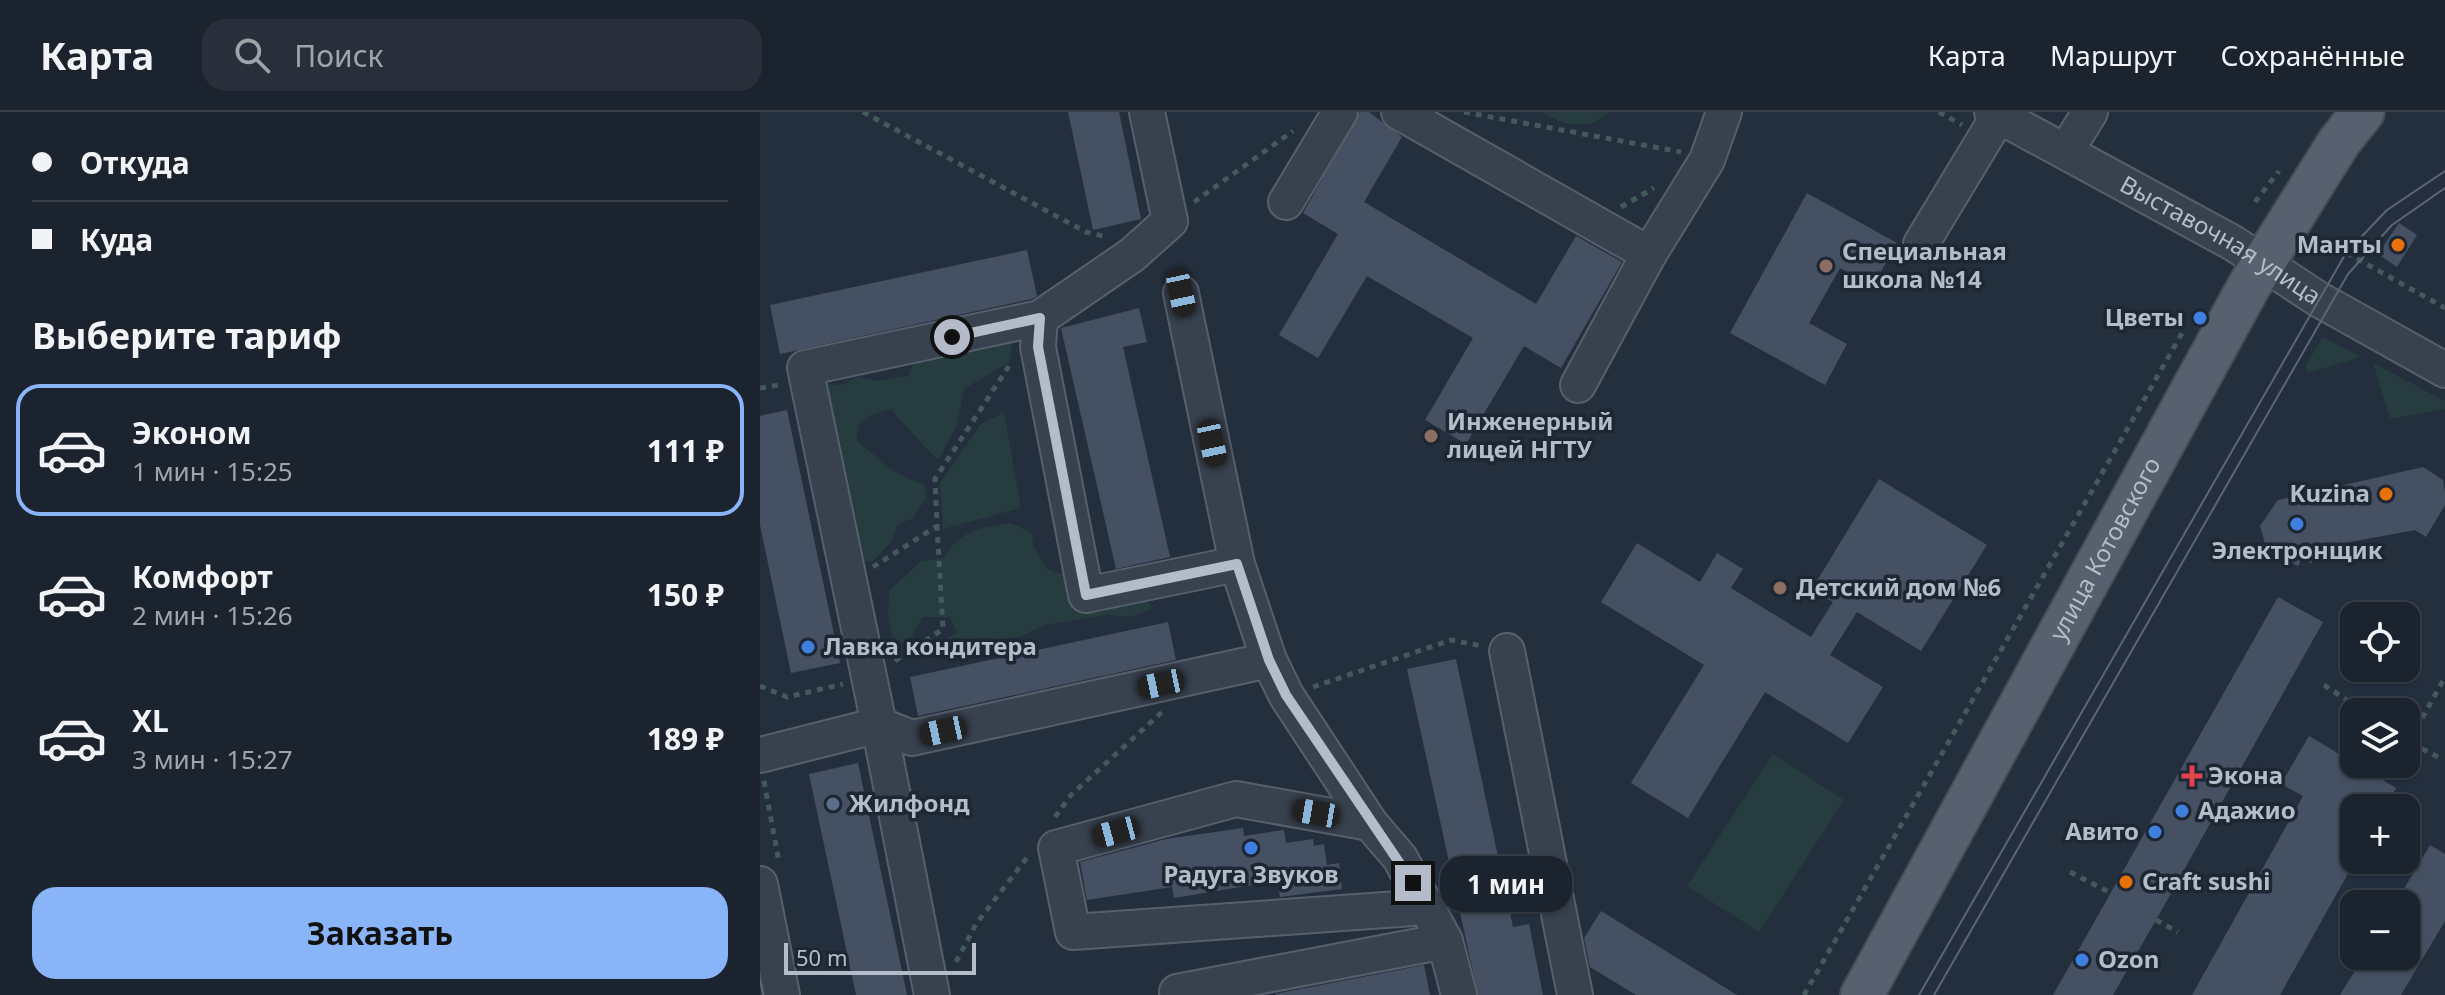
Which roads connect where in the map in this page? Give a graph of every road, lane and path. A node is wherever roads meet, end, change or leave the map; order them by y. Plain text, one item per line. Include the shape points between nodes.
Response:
1 (863, 112) edge
2 (1147, 112) edge
3 (1340, 112) edge
4 (1399, 112) edge
5 (1463, 112) edge
6 (1724, 112) edge
7 (2090, 112) edge
8 (2363, 112) edge
9 (1996, 114) edge
10 (1295, 130) dead end
11 (2066, 151) junction
12 (1702, 167) junction
13 (1286, 202) dead end
14 (1170, 221) junction
15 (1594, 222) junction
16 (1144, 244) junction
17 (1921, 244) dead end
18 (2336, 247) dead end
19 (1649, 254) junction
20 (2264, 263) junction
21 (1181, 293) dead end
22 (2445, 308) edge
23 (1040, 318) junction
24 (2188, 323) dead end
25 (2445, 370) edge
26 (1578, 385) dead end
27 (1237, 564) junction
28 (848, 573) junction
29 (1507, 651) joint
30 (1269, 660) junction
31 (2445, 677) edge
32 (2324, 685) dead end
33 (1286, 695) junction
34 (2344, 698) edge
35 (2420, 720) edge
36 (879, 725) junction
37 (2420, 747) edge
38 (760, 755) edge
39 (2438, 757) dead end
40 (1370, 823) junction
41 (2070, 872) dead end
42 (760, 884) edge
43 (2111, 893) dead end
44 (1427, 907) junction
45 (2156, 920) dead end
46 (2178, 932) dead end
47 (1445, 941) junction
48 (1171, 994) edge
49 (782, 995) edge
50 (932, 995) edge
51 (1459, 995) edge
52 (1575, 995) edge
53 (1804, 995) edge
54 (1862, 995) edge

1 - 16 path via 1086,232
2 - 14 street
3 - 13 street
4 - 15 street
5 - 12 path via 1676,149
6 - 12 street
7 - 11 street
8 - 20 main road, улица Котовского
9 - 11 street, Выставочная улица
9 - 17 street
10 - 14 path
11 - 20 street, Выставочная улица
12 - 15 path via 1686,169
12 - 19 street
14 - 16 street
15 - 19 street
16 - 23 street
18 - 22 path
19 - 26 street
20 - 25 street, Выставочная улица
20 - 54 main road, улица Котовского
21 - 27 street
23 - 27 street via 1038,347 1086,595
23 - 28 path via 935,479 937,526 872,568
23 - 28 street via 805,368
24 - 53 path
27 - 30 street
28 - 36 street
29 - 33 path via 1451,640
29 - 52 street
30 - 33 street
30 - 36 street via 912,738
31 - 35 path
32 - 34 path
33 - 40 street
36 - 38 street
36 - 50 street
37 - 39 path
40 - 44 street via 1400,858
40 - 44 street via 1236,799 1056,848 1073,932
41 - 43 path
42 - 49 street
44 - 47 street
45 - 46 path
47 - 48 street
47 - 51 street

